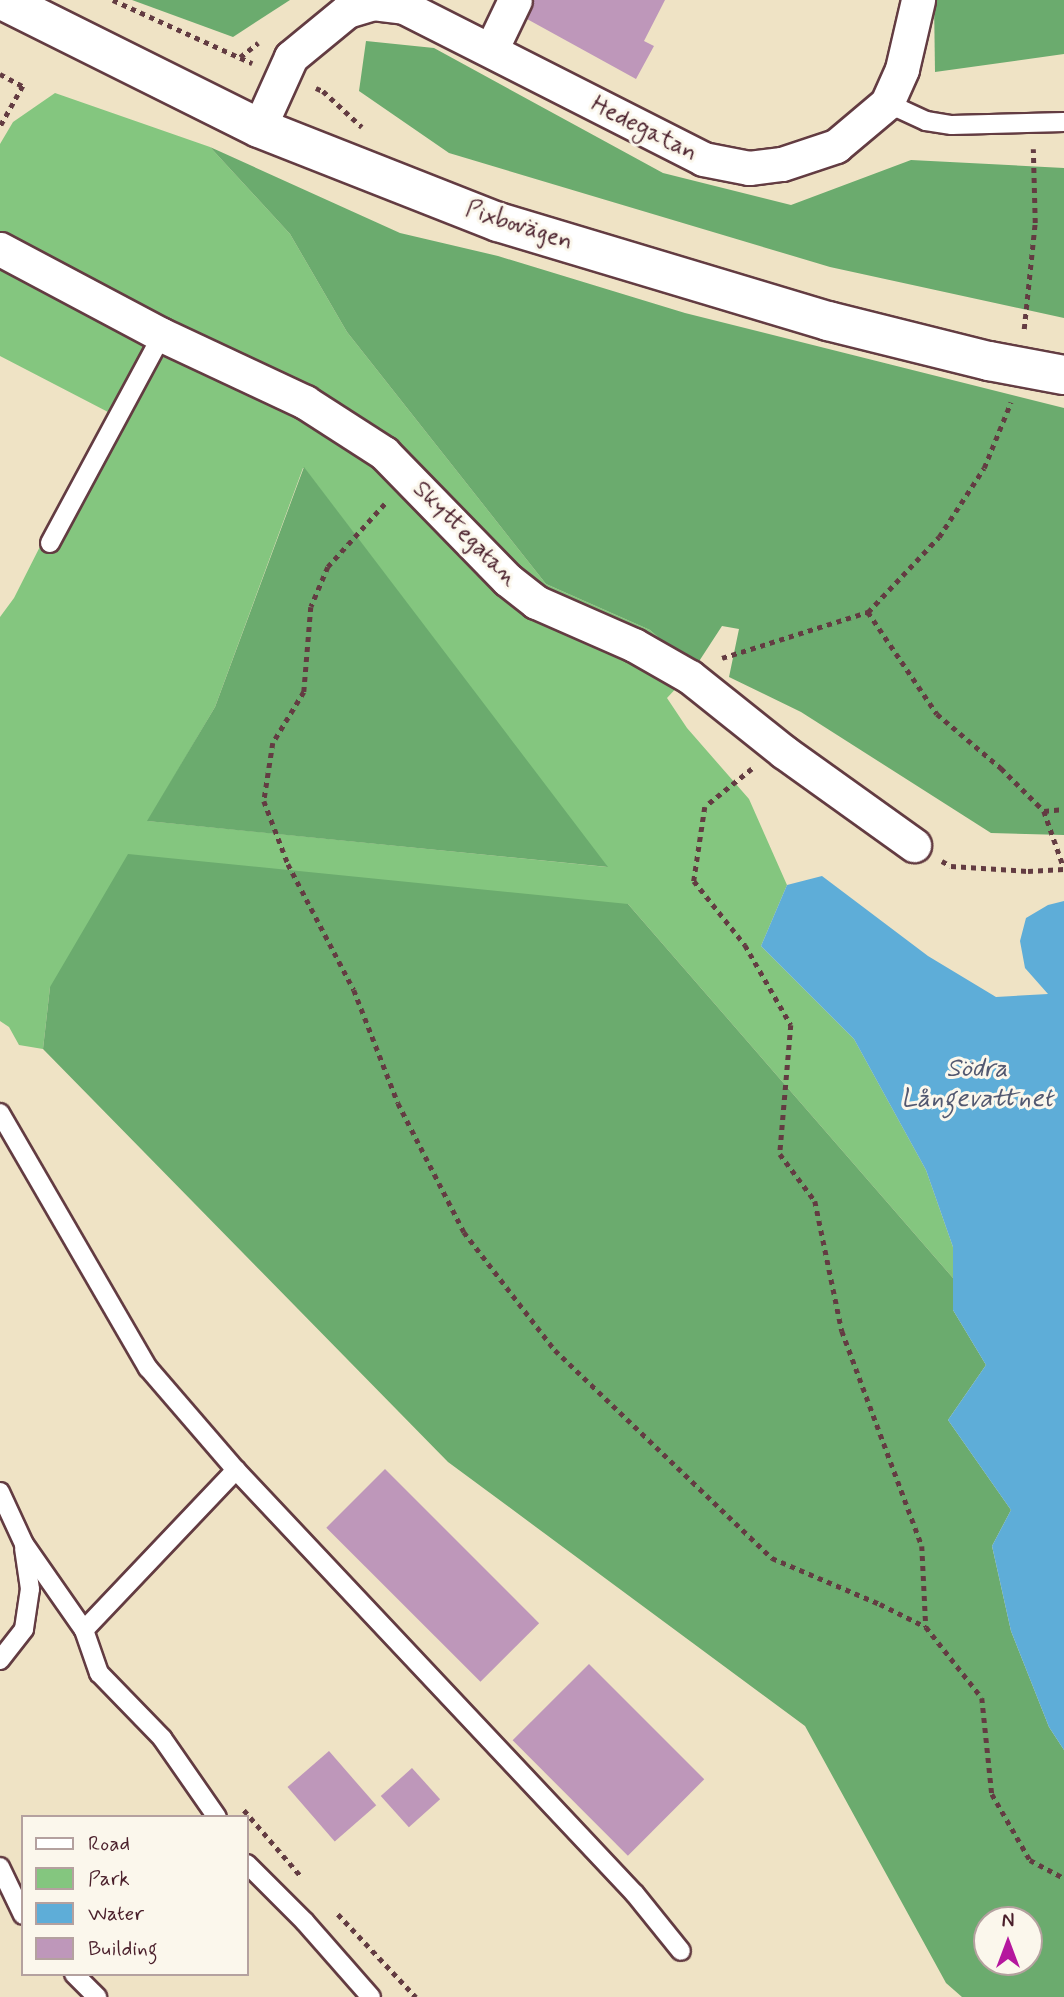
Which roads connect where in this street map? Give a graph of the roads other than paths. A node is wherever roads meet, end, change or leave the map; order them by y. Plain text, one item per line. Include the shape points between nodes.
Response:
1 (515, 0) edge
2 (918, 0) edge
3 (4, 11) edge
4 (491, 50) junction
5 (887, 103) junction
6 (1064, 122) edge
7 (259, 128) junction
8 (0, 249) edge
9 (162, 335) junction
10 (1064, 374) edge
11 (50, 543) dead end
12 (915, 845) road end
13 (0, 1113) edge
14 (236, 1470) junction
15 (0, 1492) edge
16 (24, 1544) junction
17 (84, 1630) junction
18 (0, 1660) edge
19 (216, 1815) edge
20 (248, 1865) edge
21 (0, 1867) edge
22 (21, 1911) edge
23 (681, 1951) dead end
24 (77, 1976) edge
25 (97, 1997) edge
26 (372, 1997) edge

1 - 4 street
2 - 5 street, Hedegatan via 902,69
3 - 7 street, Pixbovägen
4 - 5 street, Hedegatan via 693,155 749,168 782,164 836,146
4 - 7 street, Hedegatan via 404,6 373,3 347,11 291,57
5 - 6 lane via 926,121 952,125
7 - 10 street, Pixbovägen via 498,222 828,321 989,361
8 - 9 street, Skyttegatan
9 - 11 lane
9 - 12 street, Skyttegatan via 305,402 384,453 508,580 536,602 634,645 690,677 784,752
13 - 14 lane via 148,1368
14 - 17 lane
14 - 23 lane via 635,1894
15 - 16 lane
16 - 17 lane
16 - 18 lane via 30,1589 24,1629
17 - 19 lane via 99,1673 162,1738
20 - 26 lane
21 - 22 lane
24 - 25 lane

